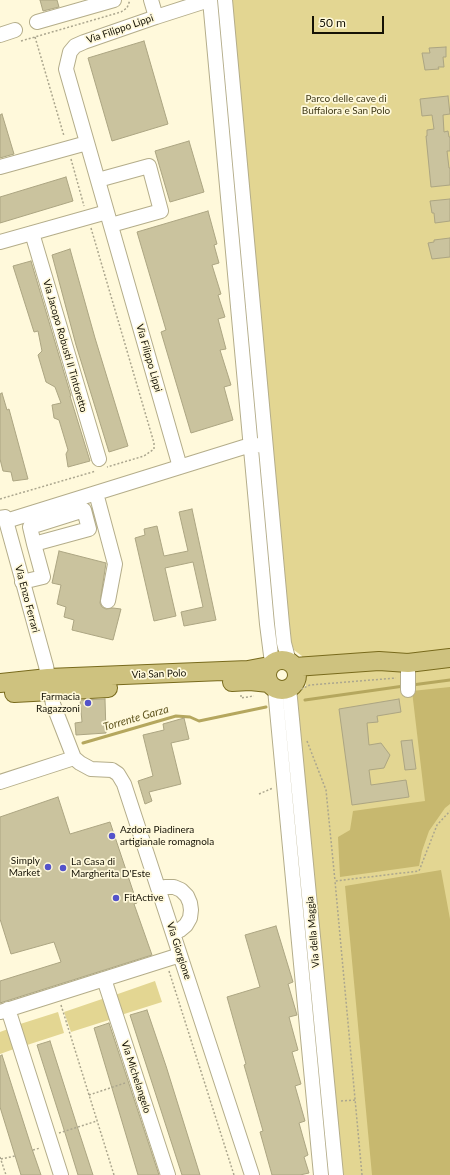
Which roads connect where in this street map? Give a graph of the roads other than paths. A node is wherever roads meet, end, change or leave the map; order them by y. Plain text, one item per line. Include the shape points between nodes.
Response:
1 (114, 0) edge
2 (151, 0) edge
3 (209, 0) edge
4 (225, 0) edge
5 (73, 6) edge
6 (156, 16) junction
7 (37, 22) dead end
8 (0, 35) edge
9 (18, 36) road end
10 (87, 143) junction
11 (0, 167) edge
12 (98, 180) junction
13 (109, 219) junction
14 (32, 232) junction
15 (0, 242) edge
16 (266, 444) junction
17 (250, 445) junction
18 (101, 465) road end
19 (180, 467) junction
20 (96, 493) junction
21 (3, 520) edge
22 (34, 544) dead end
23 (22, 582) junction
24 (108, 601) dead end
25 (450, 658) edge
26 (284, 677) junction
27 (0, 683) edge
28 (49, 684) junction
29 (0, 694) edge
30 (74, 758) junction
31 (0, 782) edge
32 (158, 888) junction
33 (173, 933) junction
34 (180, 955) junction
35 (104, 979) junction
36 (4, 1010) edge
37 (61, 1175) edge
38 (168, 1175) edge
39 (252, 1175) edge
40 (320, 1175) edge
41 (336, 1175) edge

1 - 5 street
2 - 6 street
3 - 6 street, Via Filippo Lippi
3 - 17 street
4 - 16 street
5 - 7 street
6 - 10 street, Via Filippo Lippi via 84,42 70,52 66,69
8 - 9 street
10 - 11 street
10 - 12 street, Via Filippo Lippi
12 - 13 street, Via Filippo Lippi
12 - 13 street via 149,166 161,211
13 - 14 street via 88,217
13 - 19 street, Via Filippo Lippi
14 - 15 street
14 - 18 street, Via Jacopo Robusti Il Tintoretto
16 - 17 street
16 - 26 street via 284,643
17 - 19 street
17 - 26 street via 267,624
19 - 20 street
20 - 21 street
20 - 24 street via 115,564
21 - 23 street, Via Enzo Ferrari
22 - 23 street via 43,577
23 - 28 street, Via Enzo Ferrari
25 - 26 main road, Via San Polo via 408,677 379,669
26 - 28 main road, Via San Polo via 250,681
26 - 40 street, Via della Maggia
26 - 41 street, Via della Maggia
27 - 28 main road, Via San Polo
28 - 29 main road, Via San Polo
28 - 30 street via 53,704
30 - 31 street
30 - 32 street, Via Giorgione via 91,769 112,770 118,774 124,784
32 - 33 street, Via Giorgione
32 - 33 street via 174,887 181,890 190,902 190,918 186,925
33 - 34 street, Via Giorgione
34 - 35 street
34 - 39 street, Via Giorgione
35 - 36 street
35 - 38 street, Via Michelangelo
36 - 37 street

